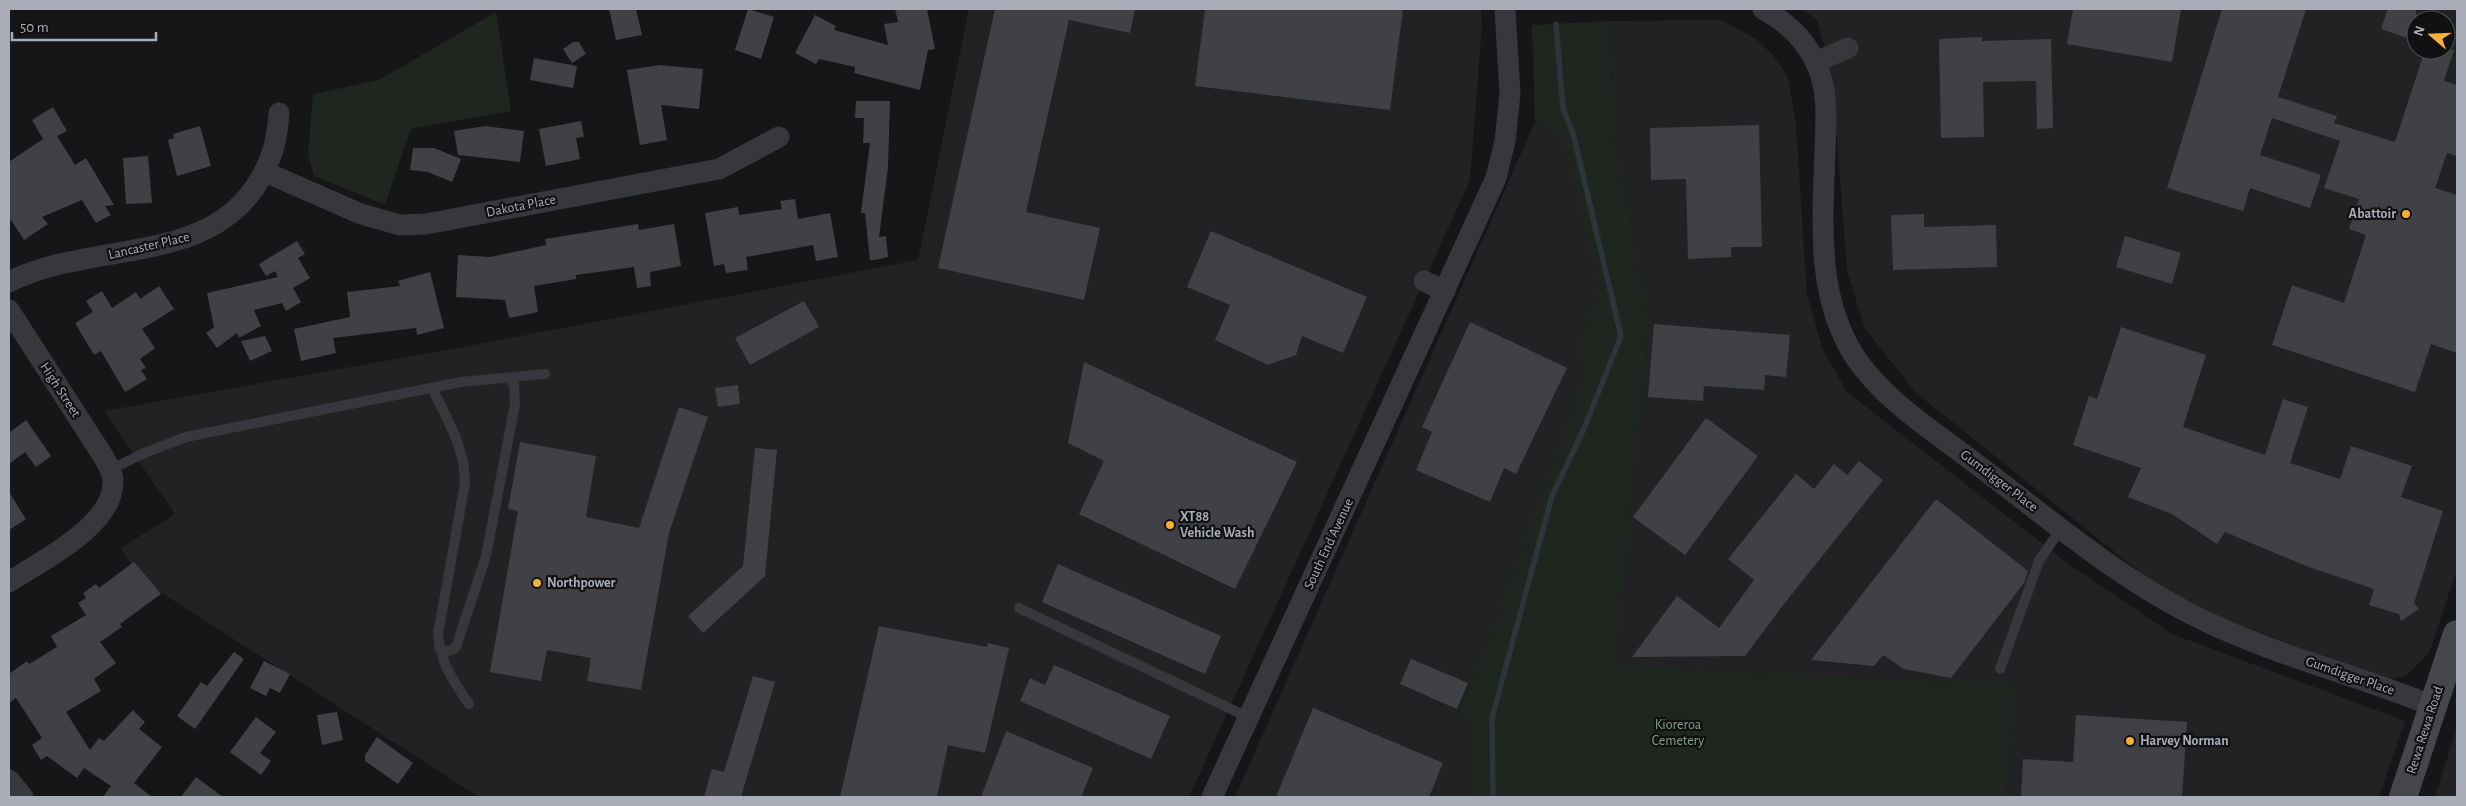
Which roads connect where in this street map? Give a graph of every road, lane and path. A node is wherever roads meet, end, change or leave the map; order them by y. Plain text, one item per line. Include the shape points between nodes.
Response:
1 (1505, 9) edge
2 (1763, 9) edge
3 (1848, 48) dead end
4 (1816, 62) junction
5 (280, 112) dead end
6 (779, 137) dead end
7 (264, 172) junction
8 (1424, 281) dead end
9 (9, 282) edge
10 (1446, 291) junction
11 (9, 310) edge
12 (545, 374) dead end
13 (509, 378) junction
14 (432, 388) junction
15 (110, 470) junction
16 (2061, 528) junction
17 (9, 582) edge
18 (1019, 608) dead end
19 (2457, 634) edge
20 (439, 648) junction
21 (2000, 668) dead end
22 (469, 704) dead end
23 (2432, 706) junction
24 (1250, 718) junction
25 (9, 780) edge
26 (23, 797) edge
27 (1212, 797) edge
28 (2403, 797) edge

1 - 10 street, South End Avenue via 1510,94 1505,141 1496,178
2 - 4 street, Gumdigger Place via 1795,32
3 - 4 street
4 - 16 street, Gumdigger Place via 1826,105 1825,277 1830,304 1841,332 1875,382
5 - 7 street, Lancaster Place via 274,149
6 - 7 street, Dakota Place via 719,169 426,224 400,225 361,214
7 - 9 street, Lancaster Place via 241,203 200,234 167,245 52,266
8 - 10 street
10 - 24 street, South End Avenue
11 - 15 street, High Street
12 - 13 lane
13 - 14 lane via 492,377
13 - 20 lane via 514,385 515,404 486,556 456,647 452,651
14 - 15 lane via 186,437
14 - 20 lane via 454,433 465,465 466,483 440,615
15 - 17 street via 113,480 111,492 102,514 69,542
16 - 21 lane via 2039,561
16 - 23 street, Gumdigger Place via 2152,594 2203,620 2258,644
18 - 24 lane
19 - 23 main road, Rewa Rewa Road
20 - 22 lane via 447,672
23 - 28 main road, Rewa Rewa Road
24 - 27 street, South End Avenue
25 - 26 street

